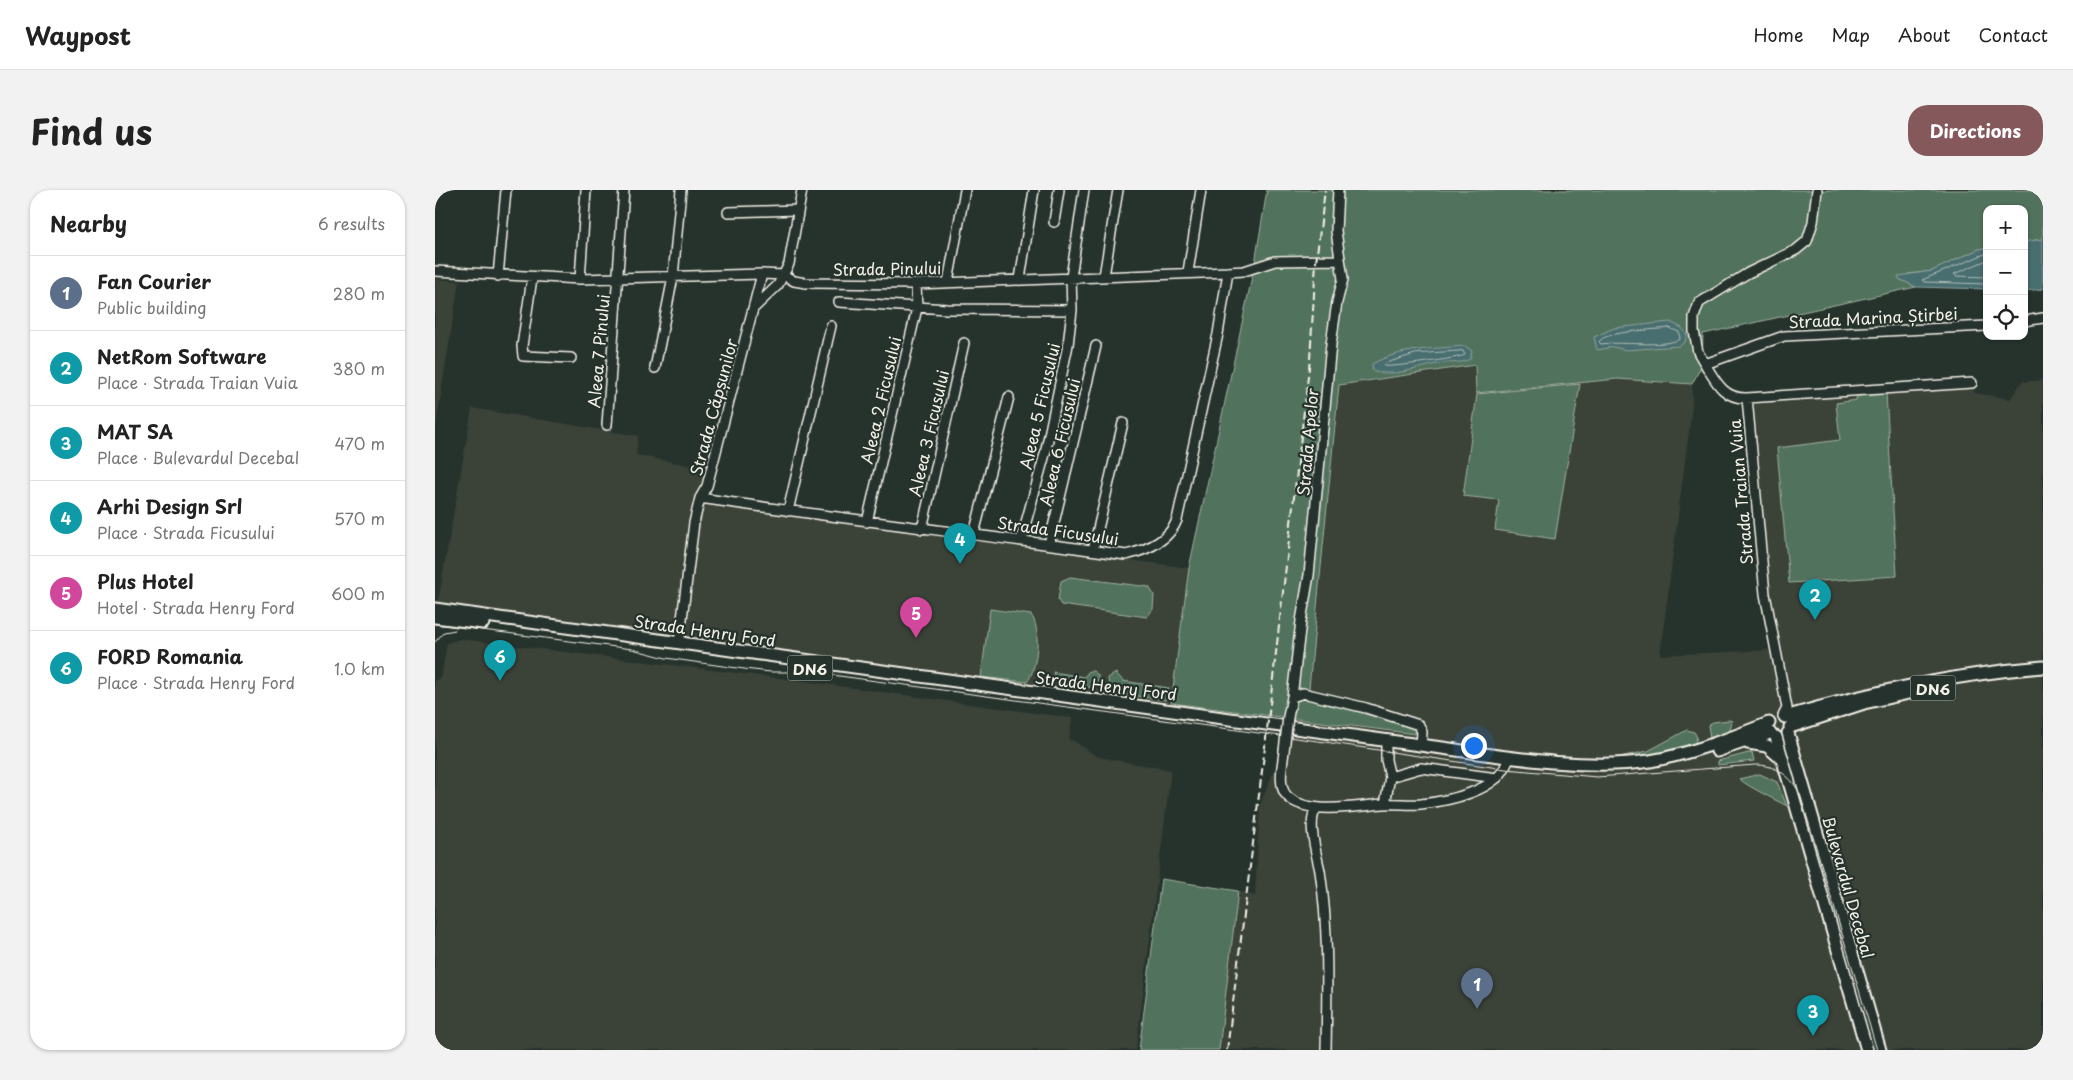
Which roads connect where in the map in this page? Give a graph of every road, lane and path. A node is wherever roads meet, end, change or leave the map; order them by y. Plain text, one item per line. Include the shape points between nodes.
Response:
1 (506, 190) edge
2 (586, 190) edge
3 (624, 190) edge
4 (681, 190) edge
5 (802, 190) edge
6 (965, 190) edge
7 (1034, 190) edge
8 (1059, 190) edge
9 (1084, 190) edge
10 (1118, 190) edge
11 (1201, 190) edge
12 (1338, 190) edge
13 (1817, 190) edge
14 (798, 210) junction
15 (727, 212) dead end
16 (1054, 222) dead end
17 (1339, 260) junction
18 (435, 271) edge
19 (1188, 272) junction
20 (1228, 272) junction
21 (762, 274) junction
22 (784, 275) junction
23 (499, 276) junction
24 (1104, 276) junction
25 (673, 277) junction
26 (1071, 277) junction
27 (532, 278) junction
28 (580, 279) junction
29 (619, 279) junction
30 (1020, 279) junction
31 (948, 282) junction
32 (917, 284) junction
33 (839, 302) dead end
34 (755, 307) junction
35 (917, 308) junction
36 (1072, 310) junction
37 (2043, 318) edge
38 (2028, 320) edge
39 (831, 326) dead end
40 (1983, 326) edge
41 (964, 344) dead end
42 (1096, 346) dead end
43 (571, 358) dead end
44 (1705, 364) junction
45 (655, 368) dead end
46 (1972, 383) dead end
47 (1009, 397) dead end
48 (1747, 398) junction
49 (1123, 423) dead end
50 (607, 425) dead end
51 (700, 498) junction
52 (788, 511) junction
53 (867, 522) junction
54 (922, 529) junction
55 (974, 534) junction
56 (1021, 540) junction
57 (1049, 544) junction
58 (1093, 550) junction
59 (435, 609) edge
60 (435, 617) edge
61 (679, 643) junction
62 (2043, 667) edge
63 (2043, 674) edge
64 (1292, 697) junction
65 (1827, 715) junction
66 (1787, 723) junction
67 (1772, 731) junction
68 (1739, 744) junction
69 (1421, 745) junction
70 (1386, 746) junction
71 (1795, 752) junction
72 (1507, 763) junction
73 (1785, 763) junction
74 (1390, 777) junction
75 (1497, 778) junction
76 (1385, 804) junction
77 (1317, 808) junction
78 (1325, 1050) edge
79 (1867, 1050) edge
80 (1880, 1050) edge

1 - 23 street
2 - 28 street
3 - 29 street, Aleea 7 Pinului
4 - 25 street
5 - 14 street
6 - 31 street
7 - 30 street
8 - 16 street
9 - 26 street, Aleea 5 Ficusului
10 - 24 street
11 - 19 street
12 - 17 street, Strada Apelor via 1336,231
13 - 44 street via 1807,241 1699,303 1694,331 1698,352
14 - 15 street
14 - 22 street via 789,264
17 - 20 street, Strada Pinului via 1275,261
17 - 64 street, Strada Apelor via 1344,271 1331,344 1312,550
18 - 23 street, Strada Pinului
19 - 20 street, Strada Pinului
19 - 24 street, Strada Pinului
20 - 58 street, Strada Ficusului via 1219,334 1173,529 1154,545 1126,555
21 - 22 street, Strada Pinului
21 - 25 street, Strada Pinului
21 - 34 street, Strada Căpșunilor
22 - 32 street, Strada Pinului via 806,283
22 - 34 street
23 - 27 street, Strada Pinului
24 - 26 street, Strada Pinului
25 - 29 street, Strada Pinului
25 - 45 street
26 - 30 street, Strada Pinului
26 - 36 street, Aleea 5 Ficusului
27 - 28 street, Strada Pinului
27 - 43 street via 523,356
28 - 29 street, Strada Pinului
29 - 50 street, Aleea 7 Pinului
30 - 31 street, Strada Pinului
31 - 32 street, Strada Pinului
32 - 35 street, Aleea 2 Ficusului
33 - 35 street
34 - 51 street, Strada Căpșunilor via 707,486
35 - 36 street
35 - 53 street, Aleea 2 Ficusului
36 - 56 street, Aleea 5 Ficusului via 1068,345 1045,454
37 - 38 street
39 - 52 street
40 - 44 street, Strada Marina Știrbei via 1784,336 1731,352
41 - 54 street, Aleea 3 Ficusului
42 - 57 street, Aleea 6 Ficusului
44 - 48 street via 1725,393
46 - 48 street, Strada Traian Vuia
47 - 55 street
48 - 66 street, Strada Traian Vuia via 1766,602 1787,708
49 - 58 street
51 - 52 street, Strada Ficusului
51 - 61 street, Strada Căpșunilor
52 - 53 street, Strada Ficusului
53 - 54 street, Strada Ficusului
54 - 55 street, Strada Ficusului
55 - 56 street, Strada Ficusului
56 - 57 street, Strada Ficusului
57 - 58 street, Strada Ficusului
59 - 61 main road, Strada Henry Ford / DN6
60 - 70 main road, Strada Henry Ford / DN6
61 - 69 main road, Strada Henry Ford / DN6
62 - 66 main road, DN6 via 1961,676 1876,691
63 - 65 main road, DN6 via 1917,691
64 - 69 street via 1303,694 1366,708 1419,725
64 - 77 street, Strada Apelor, bridge via 1284,751 1284,792 1293,800
65 - 66 main road, DN6
65 - 71 main road via 1799,732
66 - 67 main road, DN6 via 1783,737
66 - 67 main road, DN6 via 1775,716
66 - 71 main road, Bulevardul Decebal
67 - 68 main road, Strada Henry Ford / DN6
67 - 69 main road, Strada Henry Ford / DN6 via 1627,763 1508,757
67 - 73 main road, Bulevardul Decebal
68 - 72 main road, Strada Henry Ford / DN6 via 1689,759 1623,770 1581,770
68 - 73 main road via 1767,746
70 - 72 main road, Strada Henry Ford / DN6
70 - 74 street via 1385,760
71 - 80 main road, Bulevardul Decebal
72 - 75 street
73 - 79 main road, Bulevardul Decebal
74 - 75 street via 1421,768
74 - 76 street
75 - 76 street via 1479,790 1436,801
76 - 77 street
77 - 78 street via 1312,825 1323,894 1327,955

